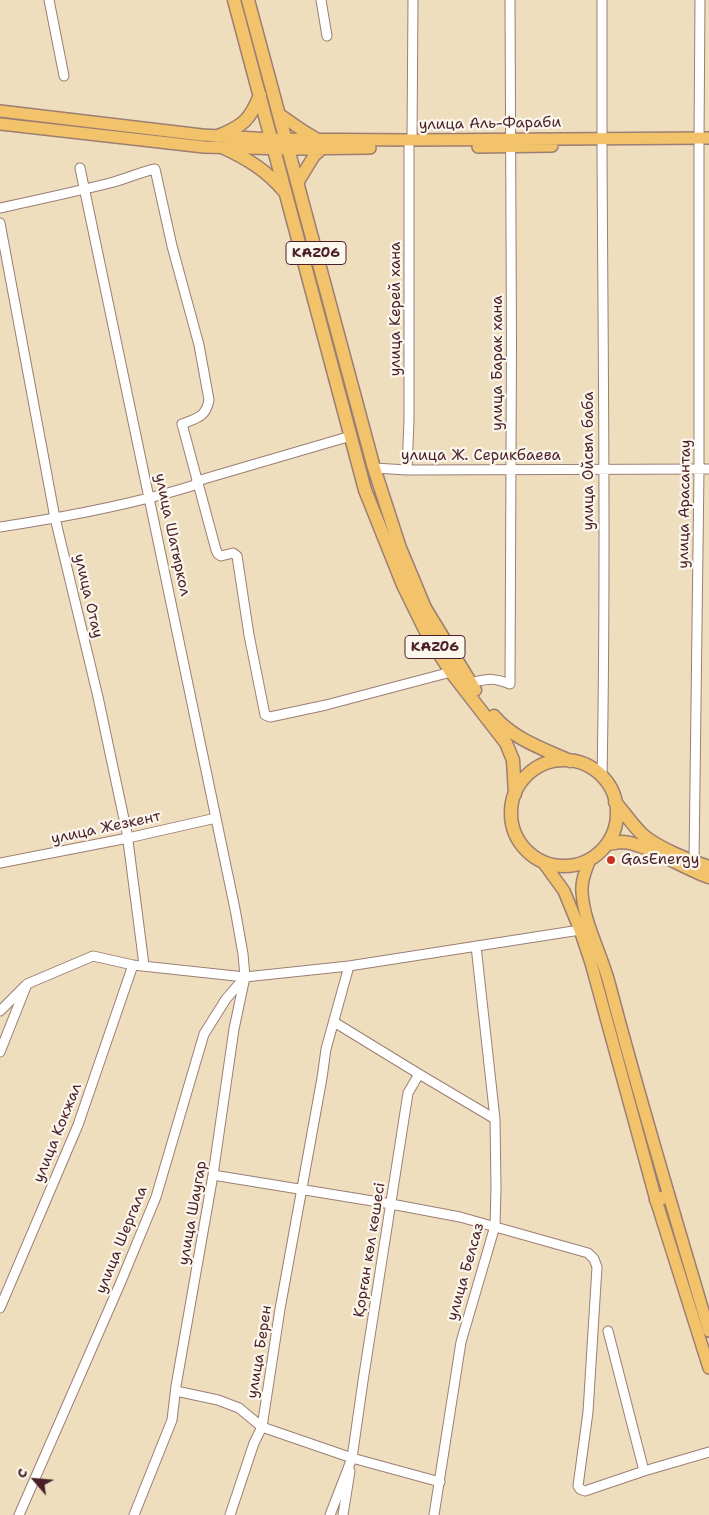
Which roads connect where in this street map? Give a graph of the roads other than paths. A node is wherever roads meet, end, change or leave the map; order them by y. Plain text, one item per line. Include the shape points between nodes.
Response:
1 (49, 0) edge
2 (234, 0) edge
3 (248, 0) edge
4 (321, 0) edge
5 (414, 0) edge
6 (510, 0) edge
7 (602, 0) edge
8 (700, 0) edge
9 (327, 36) dead end
10 (64, 76) dead end
11 (260, 95) junction
12 (0, 111) edge
13 (279, 114) junction
14 (0, 124) edge
15 (202, 134) junction
16 (218, 136) junction
17 (602, 141) junction
18 (704, 141) edge
19 (512, 142) junction
20 (272, 144) junction
21 (287, 144) junction
22 (321, 144) junction
23 (411, 144) junction
24 (204, 147) junction
25 (224, 148) junction
26 (80, 168) dead end
27 (298, 182) junction
28 (84, 189) junction
29 (286, 194) junction
30 (0, 208) edge
31 (0, 223) edge
32 (351, 436) junction
33 (374, 468) junction
34 (699, 469) junction
35 (709, 469) edge
36 (407, 470) junction
37 (512, 470) junction
38 (603, 470) junction
39 (197, 481) junction
40 (150, 499) junction
41 (56, 518) junction
42 (0, 527) edge
43 (451, 672) junction
44 (470, 684) junction
45 (570, 761) junction
46 (602, 777) junction
47 (515, 794) junction
48 (615, 802) junction
49 (216, 818) junction
50 (128, 838) junction
51 (607, 844) junction
52 (590, 859) junction
53 (543, 862) junction
54 (694, 862) junction
55 (0, 863) edge
56 (709, 868) edge
57 (709, 877) edge
58 (235, 909) joint
59 (580, 930) junction
60 (476, 946) junction
61 (133, 965) junction
62 (144, 965) junction
63 (349, 966) junction
64 (245, 977) junction
65 (27, 984) junction
66 (0, 1011) edge
67 (334, 1022) junction
68 (0, 1052) edge
69 (419, 1074) junction
70 (495, 1118) junction
71 (213, 1175) junction
72 (302, 1189) junction
73 (662, 1198) junction
74 (391, 1204) junction
75 (495, 1226) junction
76 (0, 1308) edge
77 (608, 1331) dead end
78 (709, 1331) edge
79 (709, 1368) edge
80 (176, 1391) junction
81 (262, 1427) junction
82 (709, 1452) edge
83 (352, 1458) junction
84 (644, 1471) junction
85 (440, 1482) junction
86 (19, 1515) edge
87 (134, 1515) edge
88 (230, 1515) edge
89 (330, 1515) edge
90 (344, 1515) edge
91 (434, 1515) edge

1 - 10 street
2 - 11 highway, KАZ06
3 - 13 highway, KАZ06
4 - 9 street
5 - 23 street, улица Керей хана
6 - 19 street, улица Барак хана
7 - 17 street, улица Ойсыл баба
8 - 18 street, улица Арасантау
11 - 16 highway via 244,124
11 - 20 highway, KАZ06
12 - 15 main road
13 - 21 highway, KАZ06
13 - 22 main road
14 - 24 main road
15 - 16 main road
15 - 24 main road
16 - 20 main road
17 - 18 main road, улица Аль-Фараби
17 - 19 main road, улица Аль-Фараби
17 - 38 street, улица Ойсыл баба
18 - 34 street, улица Арасантау
19 - 23 main road, улица Аль-Фараби
19 - 37 street, улица Барак хана
20 - 21 main road, улица Аль-Фараби
20 - 25 main road
20 - 29 highway, KАZ06
21 - 22 main road, улица Аль-Фараби
21 - 27 highway, KАZ06
22 - 23 main road, улица Аль-Фараби
22 - 27 main road
23 - 36 street, улица Керей хана
24 - 25 main road
25 - 29 highway via 257,165
26 - 28 street, улица Шатыркол
27 - 33 highway, KАZ06
28 - 30 street
28 - 39 street via 155,169 199,345 208,400 202,416 182,424
28 - 40 street, улица Шатыркол
29 - 32 highway, KАZ06
31 - 41 street, улица Отау
32 - 39 street
32 - 43 highway, KАZ06 via 364,490 402,585
33 - 36 street, улица Ж. Серикбаева
33 - 44 highway, KАZ06 via 424,608
34 - 35 street, улица Ж. Серикбаева
34 - 38 street, улица Ж. Серикбаева
34 - 54 street, улица Арасантау
36 - 37 street, улица Ж. Серикбаева
37 - 38 street, улица Ж. Серикбаева
37 - 44 street, улица Барак хана via 510,684 498,679
38 - 46 street, улица Ойсыл баба
39 - 40 street via 195,486
39 - 43 street via 218,554 233,553 236,556 265,715 270,717 326,705
40 - 41 street
40 - 49 street, улица Шатыркол
41 - 42 street
41 - 50 street, улица Отау
43 - 47 highway, KАZ06 via 506,743 513,760
44 - 45 highway, KАZ06 via 506,727
45 - 46 highway, KАZ06 via 588,766
45 - 47 highway, KАZ06 via 553,762 537,768 524,779
46 - 48 highway, KАZ06
47 - 53 highway, KАZ06 via 512,826 529,854
48 - 51 highway, KАZ06 via 614,831
48 - 54 highway, KАZ06 via 643,834
49 - 50 street, улица Жезкент
49 - 58 street, улица Шатыркол
50 - 55 street, улица Жезкент
50 - 62 street, улица Отау
51 - 52 highway, KАZ06
51 - 57 highway via 623,842 634,845
52 - 53 highway, KАZ06 via 575,865
52 - 73 main road via 582,878 585,912 607,972
53 - 59 main road via 564,891
54 - 56 highway, KАZ06
58 - 64 street, улица Шаугар
59 - 60 street
59 - 73 main road
60 - 63 street
60 - 70 street, улица Белсаз
61 - 62 street
61 - 65 street via 93,956
61 - 76 street, улица Кокжал via 78,1125
62 - 64 street
63 - 64 street
63 - 67 street, улица Берен
64 - 71 street, улица Шаугар via 234,1029
64 - 86 street, улица Шергала via 226,999 204,1034 156,1197
65 - 66 street
65 - 68 street
67 - 69 street
67 - 72 street, улица Берен via 326,1050
69 - 70 street
69 - 74 street, Қорған көл көшесі via 408,1094
70 - 75 street, улица Белсаз
71 - 72 street
71 - 80 street, улица Шаугар
72 - 74 street
72 - 81 street, улица Берен
73 - 78 main road
73 - 79 main road
74 - 75 street
74 - 83 street, Қорған көл көшесі
75 - 84 street via 588,1253 594,1259 597,1267 589,1393 578,1486 585,1491
75 - 85 street, улица Белсаз via 461,1342
77 - 84 street
80 - 81 street via 239,1408
80 - 87 street, улица Шаугар via 172,1420
81 - 83 street
81 - 88 street, улица Берен
82 - 84 street
83 - 85 street
83 - 89 street, Қорған көл көшесі
83 - 90 street
85 - 91 street, улица Белсаз

